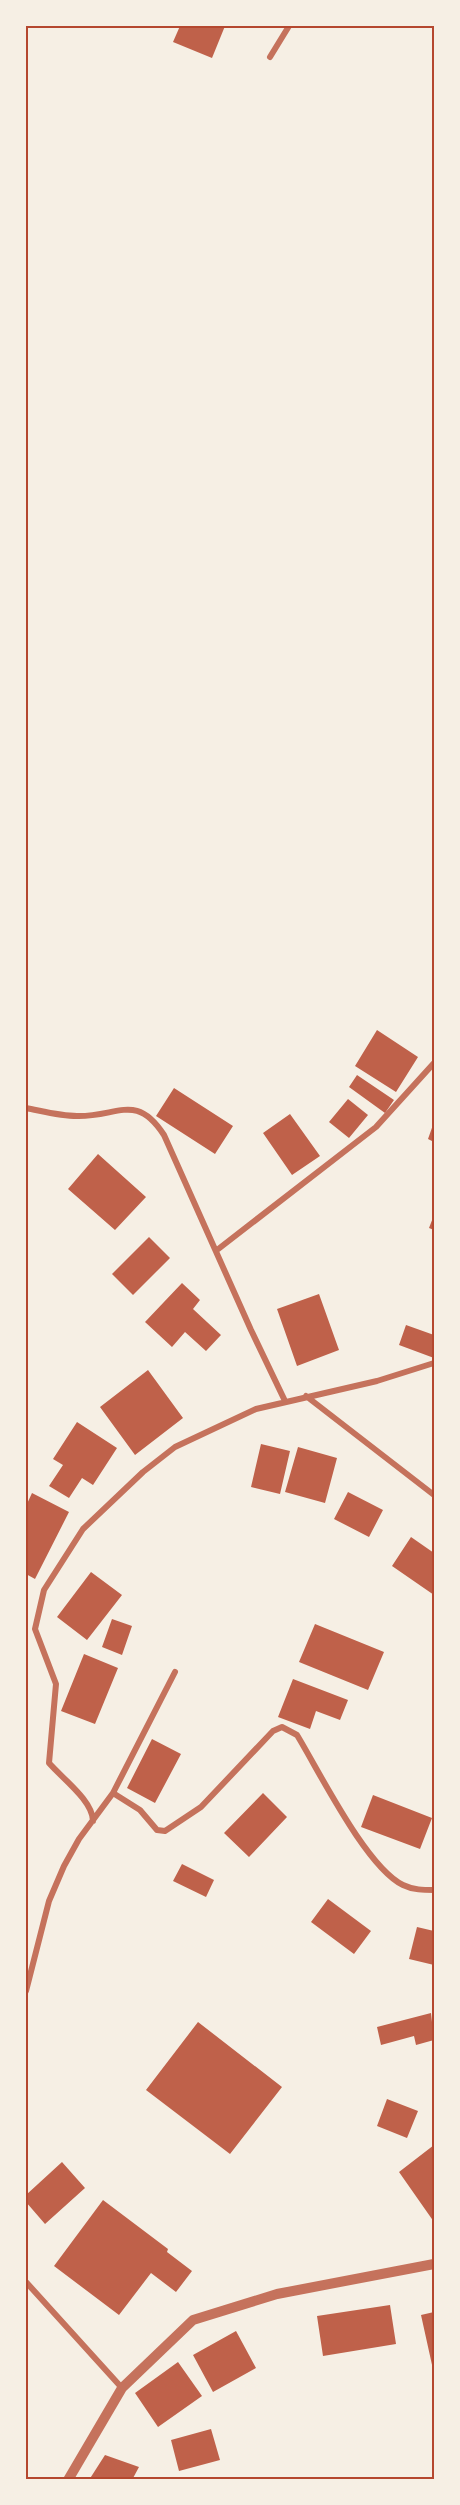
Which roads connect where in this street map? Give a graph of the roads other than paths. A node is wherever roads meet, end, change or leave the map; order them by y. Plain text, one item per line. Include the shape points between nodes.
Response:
1 (289, 26) edge
2 (270, 57) dead end
3 (435, 1063) edge
4 (26, 1108) edge
5 (217, 1250) junction
6 (435, 1363) edge
7 (306, 1396) junction
8 (285, 1401) junction
9 (435, 1495) edge
10 (175, 1672) dead end
11 (113, 1793) junction
12 (93, 1821) junction
13 (435, 1890) edge
14 (26, 1991) edge
15 (435, 2264) edge
16 (26, 2282) edge
17 (122, 2388) junction
18 (68, 2480) edge

1 - 2 street
3 - 5 street via 376,1127
4 - 5 street via 75,1116 131,1108 144,1112 164,1135
5 - 8 street
6 - 7 street via 377,1381
7 - 8 street
7 - 9 street
8 - 12 street via 256,1409 175,1447 143,1472 83,1528 44,1590 35,1629 56,1684 49,1763 87,1801
10 - 11 street
11 - 12 street
11 - 13 street via 140,1810 157,1830 165,1831 201,1807 273,1731 282,1727 297,1734 355,1832 387,1874 401,1885
12 - 14 street via 79,1839 49,1901
15 - 17 street via 277,2294 192,2320
16 - 17 street
17 - 18 street

